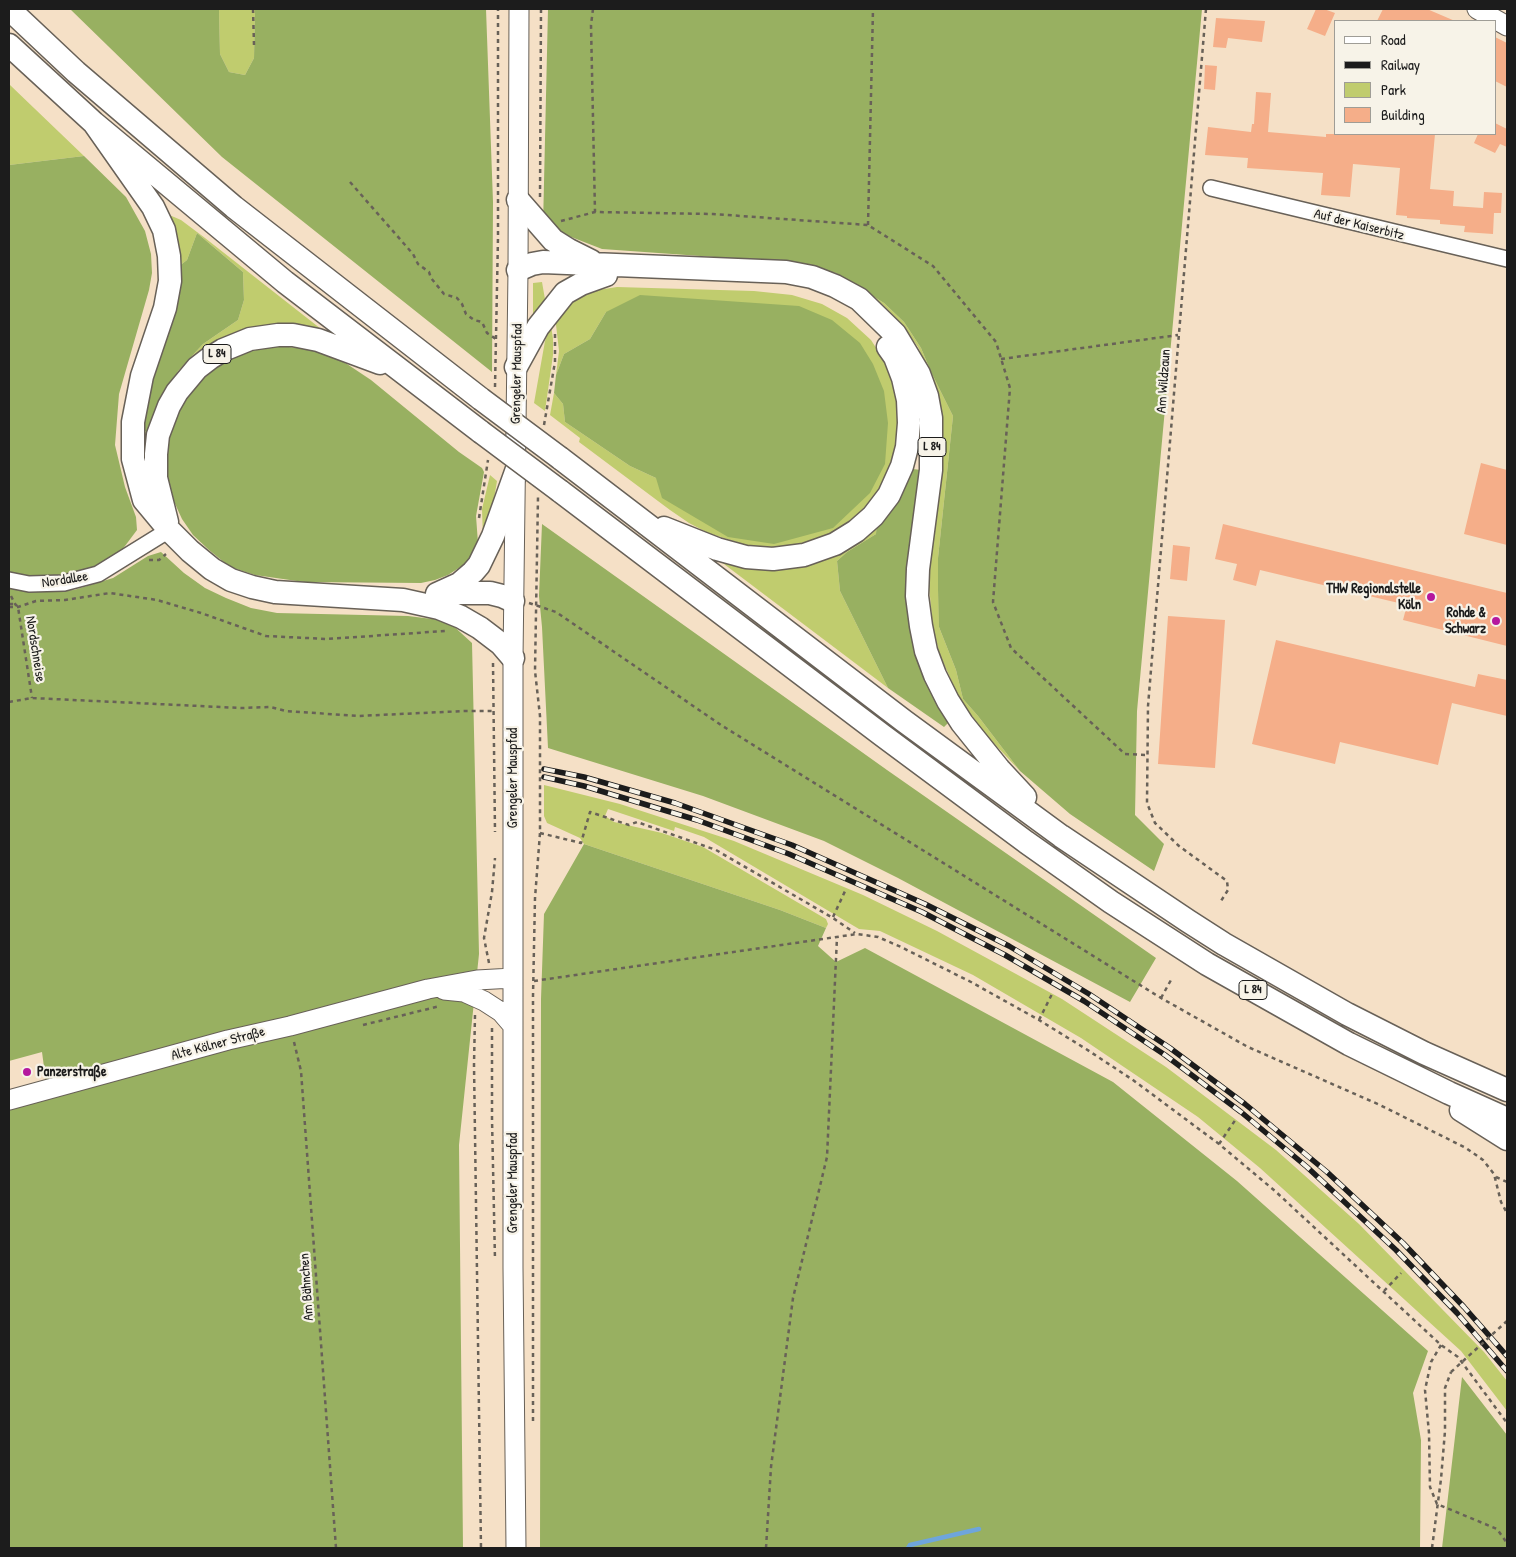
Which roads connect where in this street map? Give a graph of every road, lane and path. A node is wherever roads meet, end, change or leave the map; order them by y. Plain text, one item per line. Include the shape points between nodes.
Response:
1 (9, 9) edge
2 (253, 9) edge
3 (498, 9) edge
4 (519, 9) edge
5 (594, 9) edge
6 (873, 9) edge
7 (1206, 9) edge
8 (1477, 9) edge
9 (1507, 26) edge
10 (9, 45) edge
11 (254, 45) dead end
12 (94, 123) junction
13 (350, 182) dead end
14 (1211, 188) dead end
15 (518, 200) junction
16 (595, 212) dead end
17 (868, 226) dead end
18 (1507, 259) edge
19 (518, 270) junction
20 (602, 270) junction
21 (1178, 335) junction
22 (496, 338) junction
23 (1001, 359) dead end
24 (516, 367) junction
25 (406, 373) junction
26 (488, 393) junction
27 (485, 442) junction
28 (516, 469) junction
29 (638, 518) junction
30 (479, 521) dead end
31 (169, 530) junction
32 (9, 580) edge
33 (9, 591) edge
34 (514, 600) junction
35 (438, 601) junction
36 (14, 604) junction
37 (9, 606) edge
38 (18, 607) junction
39 (452, 630) dead end
40 (493, 637) junction
41 (513, 658) junction
42 (32, 698) junction
43 (9, 702) edge
44 (493, 712) junction
45 (1061, 836) junction
46 (495, 837) dead end
47 (495, 856) dead end
48 (846, 889) dead end
49 (1221, 901) dead end
50 (833, 918) junction
51 (857, 934) junction
52 (837, 937) junction
53 (493, 978) junction
54 (513, 978) junction
55 (1171, 980) dead end
56 (534, 981) junction
57 (428, 989) junction
58 (1052, 994) dead end
59 (1161, 998) junction
60 (449, 1004) dead end
61 (475, 1009) dead end
62 (1039, 1020) junction
63 (290, 1026) junction
64 (362, 1026) dead end
65 (514, 1026) junction
66 (1399, 1070) junction
67 (1507, 1090) edge
68 (9, 1100) edge
69 (1236, 1119) dead end
70 (1507, 1119) edge
71 (1507, 1139) edge
72 (1219, 1144) junction
73 (1496, 1177) junction
74 (1507, 1182) edge
75 (1507, 1213) edge
76 (1401, 1273) dead end
77 (1384, 1291) junction
78 (1507, 1321) edge
79 (1441, 1345) junction
80 (533, 1422) dead end
81 (1507, 1423) edge
82 (1437, 1504) junction
83 (1507, 1543) edge
84 (336, 1548) edge
85 (481, 1548) edge
86 (516, 1548) edge
87 (766, 1548) edge
88 (1432, 1548) edge

1 - 26 highway, L 84 via 48,48 234,207
2 - 11 path
3 - 22 path
4 - 15 main road, Grengeler Mauspfad
5 - 16 path via 591,25
6 - 17 path
7 - 21 path, Am Wildzaun
8 - 9 main road
10 - 12 highway, L 84
12 - 25 highway, L 84 via 285,282
12 - 31 highway, L 84 via 153,206 164,230 169,256 170,281 165,308 138,390 132,422 132,447 144,500
13 - 22 path via 444,294 457,298 466,314 482,322 487,333
14 - 18 street, Auf der Kaiserbitz
15 - 19 main road, Grengeler Mauspfad
15 - 20 highway, L 84 via 553,240
19 - 20 highway, L 84 via 543,262
19 - 24 main road, Grengeler Mauspfad
20 - 24 highway, L 84 via 565,293 538,327
20 - 29 highway, L 84 via 756,280 801,286 838,298 871,325 883,340 903,378 908,400 907,446 896,482 872,516 856,531 834,544 804,555 746,558
20 - 45 highway, L 84 via 749,269 812,277 859,298 895,334 920,374 931,418 931,470 917,587 926,651 934,675 962,723
21 - 23 path
21 - 49 path, Am Wildzaun via 1148,706 1147,803 1155,823 1227,881 1228,890
22 - 26 path
24 - 28 main road, Grengeler Mauspfad
25 - 27 highway, L 84
25 - 31 highway, L 84 via 318,340 293,335 250,339 222,350 186,379 169,406 158,435 156,478
26 - 29 highway, L 84, bridge via 560,458
27 - 30 path
27 - 66 highway, L 84, bridge via 560,491 882,735 1111,902 1207,964
28 - 34 main road, Grengeler Mauspfad
28 - 35 highway via 493,536 478,565
29 - 45 highway, L 84
31 - 32 street, Nordallee via 98,574 64,583 29,584
31 - 35 highway, L 84 via 212,569 246,585 288,594
33 - 36 path
34 - 35 highway, L 84 via 483,609
34 - 41 main road, Grengeler Mauspfad
34 - 59 path via 556,612 721,725
35 - 40 highway, L 84
36 - 37 path
36 - 38 path, Nordschneise
37 - 38 path
38 - 39 path via 36,601 110,593 157,600 266,636 327,639
38 - 42 path, Nordschneise
40 - 41 highway, L 84
40 - 44 path
41 - 54 main road, Grengeler Mauspfad
42 - 43 path
42 - 44 path via 270,707 358,716
44 - 46 path
45 - 67 highway, L 84 via 1224,944 1317,997 1424,1053
47 - 53 path via 484,938
48 - 50 path
50 - 51 path
50 - 56 path via 716,850 637,822 629,825 590,812 581,843 540,833
51 - 52 path
51 - 62 path via 878,937 901,947
52 - 56 path
52 - 87 path via 827,1157 793,1298 772,1468
53 - 54 main road, Alte Kölner Straße
53 - 57 main road, Alte Kölner Straße
54 - 65 main road, Grengeler Mauspfad
55 - 59 path
56 - 80 path
57 - 63 main road, Alte Kölner Straße
57 - 65 main road, Alte Kölner Straße via 464,992 478,998 501,1012
58 - 62 path
59 - 73 path via 1248,1047 1380,1105 1466,1148 1483,1160
60 - 64 path
61 - 85 path
62 - 72 path via 1132,1080
63 - 68 main road, Alte Kölner Straße
63 - 84 path, Am Bähnchen via 301,1071
65 - 86 main road, Grengeler Mauspfad
66 - 70 highway, L 84
66 - 71 highway
69 - 72 path
72 - 77 path
73 - 74 path
73 - 75 path via 1501,1202
76 - 77 path
77 - 79 path
78 - 82 path, bridge via 1451,1372 1447,1380
79 - 81 path via 1462,1361
79 - 82 path via 1431,1362 1424,1397 1429,1433 1430,1487
82 - 83 path via 1497,1529
82 - 88 path

